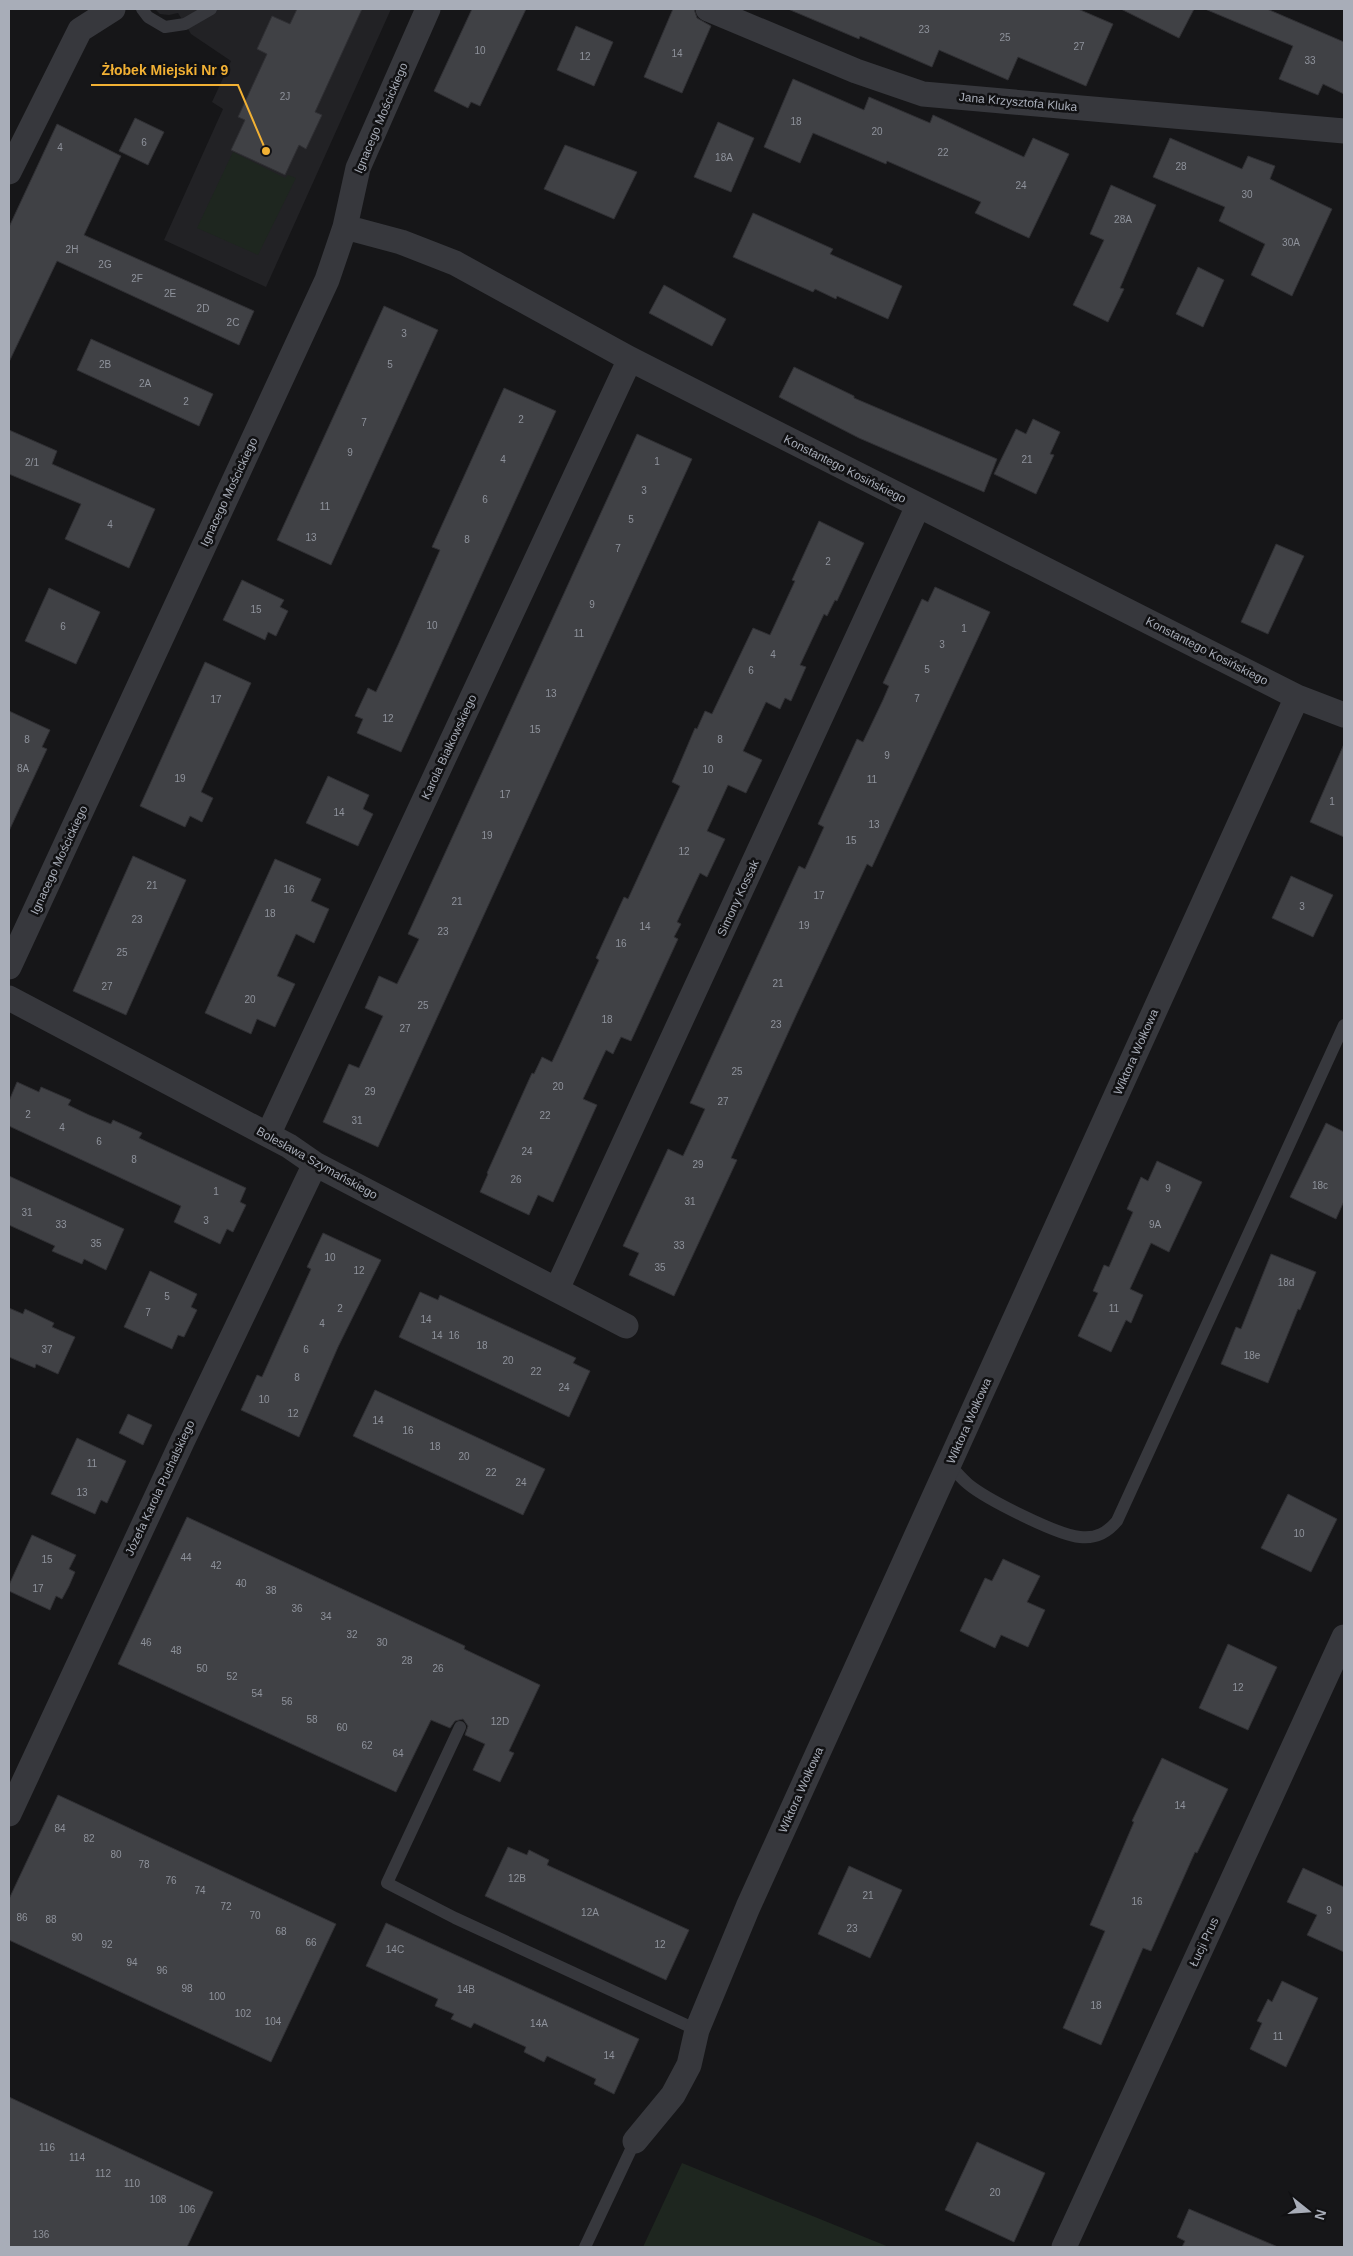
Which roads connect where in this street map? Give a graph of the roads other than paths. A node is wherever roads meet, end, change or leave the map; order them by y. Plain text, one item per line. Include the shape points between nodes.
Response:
1 (113, 9) edge
2 (142, 9) edge
3 (211, 9) edge
4 (428, 9) edge
5 (708, 9) edge
6 (1344, 131) edge
7 (9, 172) edge
8 (344, 227) junction
9 (630, 359) junction
10 (918, 506) junction
11 (1297, 697) junction
12 (1344, 715) edge
13 (9, 967) edge
14 (9, 998) edge
15 (1344, 1025) edge
16 (268, 1135) junction
17 (315, 1164) junction
18 (557, 1289) junction
19 (626, 1326) dead end
20 (949, 1464) junction
21 (1344, 1637) edge
22 (460, 1728) dead end
23 (9, 1814) edge
24 (697, 2030) junction
25 (635, 2141) joint
26 (585, 2247) edge
27 (1064, 2247) edge

1 - 7 street via 80,30
2 - 3 lane via 148,17 165,27 185,24
4 - 8 street, Ignacego Mościckiego via 366,146
5 - 6 street, Jana Krzysztofa Kluka via 856,71 923,94
8 - 9 street, Konstantego Kosińskiego via 400,242 455,263
8 - 13 street, Ignacego Mościckiego via 327,280
9 - 10 street, Konstantego Kosińskiego
9 - 16 street, Karola Białkowskiego
10 - 11 street, Konstantego Kosińskiego
10 - 18 street, Simony Kossak
11 - 12 street, Konstantego Kosińskiego
11 - 20 street, Wiktora Wołkowa
14 - 16 street, Bolesława Szymańskiego
15 - 20 lane via 1117,1521 1109,1531 1080,1537 1061,1532 988,1498 968,1484
16 - 17 street, Bolesława Szymańskiego
17 - 18 street, Bolesława Szymańskiego
17 - 23 street, Józefa Karola Puchalskiego
18 - 19 street, Bolesława Szymańskiego
20 - 24 street, Wiktora Wołkowa via 748,1907
21 - 27 street, Łucji Prus
22 - 24 lane via 387,1883
24 - 25 street, Wiktora Wołkowa via 689,2064 673,2094
25 - 26 lane

